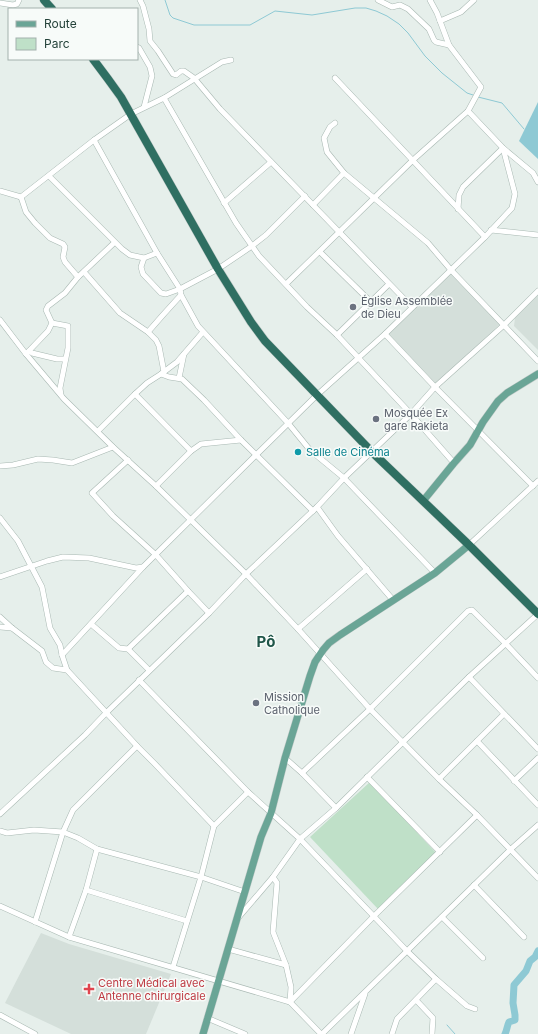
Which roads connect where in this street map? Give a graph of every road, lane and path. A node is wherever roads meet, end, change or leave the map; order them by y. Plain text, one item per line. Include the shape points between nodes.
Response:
1 (19, 0) edge
2 (44, 0) edge
3 (140, 0) edge
4 (378, 0) edge
5 (430, 0) edge
6 (474, 0) edge
7 (0, 3) edge
8 (51, 8) edge
9 (440, 21) junction
10 (449, 45) junction
11 (138, 48) edge
12 (94, 60) edge
13 (231, 60) dead end
14 (194, 78) junction
15 (335, 78) dead end
16 (164, 98) junction
17 (144, 106) junction
18 (468, 111) junction
19 (131, 114) junction
20 (335, 123) dead end
21 (94, 140) junction
22 (503, 148) junction
23 (413, 160) junction
24 (271, 162) junction
25 (344, 173) junction
26 (49, 176) junction
27 (538, 182) edge
28 (0, 191) edge
29 (305, 196) junction
30 (22, 197) junction
31 (374, 199) junction
32 (224, 203) junction
33 (313, 205) junction
34 (458, 209) junction
35 (491, 230) junction
36 (340, 233) junction
37 (538, 235) edge
38 (485, 237) junction
39 (114, 243) junction
40 (252, 246) junction
41 (320, 252) junction
42 (158, 253) junction
43 (144, 258) junction
44 (218, 269) junction
45 (451, 270) junction
46 (84, 272) junction
47 (78, 277) junction
48 (286, 284) junction
49 (389, 284) junction
50 (538, 291) edge
51 (180, 292) junction
52 (371, 302) junction
53 (412, 308) junction
54 (0, 320) edge
55 (52, 323) junction
56 (504, 325) junction
57 (148, 332) junction
58 (203, 332) junction
59 (385, 334) junction
60 (337, 335) junction
61 (27, 353) junction
62 (184, 353) junction
63 (65, 359) junction
64 (358, 359) junction
65 (538, 361) edge
66 (162, 373) junction
67 (538, 374) edge
68 (179, 378) junction
69 (435, 387) junction
70 (134, 394) junction
71 (61, 395) junction
72 (317, 395) junction
73 (411, 414) junction
74 (288, 423) junction
75 (478, 431) junction
76 (98, 432) junction
77 (241, 440) junction
78 (113, 447) junction
79 (191, 451) junction
80 (372, 452) junction
81 (256, 455) junction
82 (128, 460) junction
83 (454, 463) junction
84 (0, 466) edge
85 (344, 478) junction
86 (538, 481) edge
87 (156, 486) junction
88 (533, 486) junction
89 (423, 501) junction
90 (317, 507) junction
91 (313, 511) junction
92 (0, 518) edge
93 (191, 520) junction
94 (469, 545) junction
95 (156, 556) junction
96 (32, 567) junction
97 (144, 567) junction
98 (367, 569) junction
99 (435, 573) junction
100 (246, 574) junction
101 (0, 577) edge
102 (188, 591) junction
103 (393, 600) junction
104 (209, 612) junction
105 (538, 614) edge
106 (0, 617) edge
107 (91, 624) junction
108 (0, 626) edge
109 (12, 628) junction
110 (298, 629) junction
111 (506, 644) junction
112 (128, 649) junction
113 (320, 654) junction
114 (62, 655) junction
115 (67, 670) junction
116 (149, 670) junction
117 (469, 677) junction
118 (538, 678) edge
119 (139, 680) junction
120 (370, 708) junction
121 (106, 713) junction
122 (504, 714) junction
123 (478, 741) junction
124 (402, 742) junction
125 (137, 746) junction
126 (538, 749) edge
127 (285, 758) junction
128 (538, 758) edge
129 (302, 773) junction
130 (368, 777) junction
131 (439, 779) junction
132 (514, 781) junction
133 (248, 792) junction
134 (538, 805) edge
135 (336, 808) junction
136 (271, 813) junction
137 (0, 814) edge
138 (477, 815) junction
139 (538, 825) edge
140 (214, 826) junction
141 (0, 831) edge
142 (63, 832) junction
143 (300, 839) junction
144 (97, 849) junction
145 (511, 849) junction
146 (440, 852) junction
147 (201, 877) junction
148 (273, 878) junction
149 (538, 878) edge
150 (474, 885) junction
151 (86, 890) junction
152 (245, 892) junction
153 (0, 906) edge
154 (374, 916) junction
155 (442, 917) junction
156 (238, 919) junction
157 (187, 921) junction
158 (35, 922) junction
159 (69, 937) junction
160 (524, 937) dead end
161 (228, 949) junction
162 (407, 951) junction
163 (483, 958) dead end
164 (286, 965) junction
165 (173, 967) junction
166 (436, 980) junction
167 (218, 982) junction
168 (366, 991) junction
169 (416, 1000) junction
170 (290, 1002) junction
171 (475, 1009) dead end
172 (0, 1015) edge
173 (207, 1018) junction
174 (35, 1034) edge
175 (203, 1034) edge
176 (245, 1034) edge
177 (321, 1034) edge
178 (351, 1034) edge
179 (392, 1034) edge
180 (432, 1034) edge

1 - 7 street via 13,5
2 - 8 highway
3 - 14 street via 150,41 173,74 184,71
4 - 10 street via 392,7 400,5 408,9 429,29 436,42
5 - 9 street
6 - 9 street via 461,12
9 - 10 street
10 - 18 street via 481,87
11 - 17 street via 150,67 152,76
12 - 19 highway
13 - 14 street via 222,62
14 - 16 street
14 - 24 street
15 - 23 street
16 - 17 street
16 - 32 street
17 - 19 street
18 - 22 street
18 - 23 street
19 - 21 street
19 - 44 highway
20 - 25 street via 324,138 327,152
21 - 26 street
21 - 42 street
22 - 27 street via 534,173
22 - 34 street via 463,187 459,195
22 - 35 street via 515,194 512,208
23 - 31 street
23 - 34 street
24 - 29 street
24 - 32 street
25 - 31 street
25 - 33 street
26 - 30 street
26 - 39 street
28 - 30 street
29 - 33 street
29 - 40 street
30 - 47 street via 26,212 35,223 50,238 63,244 65,262
31 - 36 street
31 - 45 street via 428,243
32 - 40 street
33 - 36 street
34 - 38 street
35 - 37 street
35 - 38 street
36 - 41 street
36 - 49 street
38 - 45 street
39 - 43 street via 130,255
39 - 46 street
40 - 44 street
40 - 48 street
41 - 48 street
41 - 52 street
42 - 43 street
42 - 51 street
43 - 51 street via 141,267 143,274 161,293
44 - 51 street
44 - 72 highway via 265,341
45 - 53 street
45 - 56 street
46 - 47 street
46 - 57 street via 120,313
47 - 55 street via 65,293 48,306 46,310
48 - 60 street
49 - 52 street
49 - 53 street
50 - 56 street
51 - 57 street
51 - 58 street
52 - 60 street
53 - 59 street
54 - 61 street
55 - 61 street via 48,331
55 - 63 street via 68,326
56 - 65 street
56 - 69 street
57 - 66 street via 159,346
58 - 62 street
58 - 74 street
59 - 64 street
59 - 69 street
60 - 64 street
61 - 63 street via 57,360
61 - 71 street
62 - 66 street
62 - 68 street
63 - 71 street
64 - 72 street
64 - 73 street
66 - 68 street via 168,378
66 - 70 street
67 - 75 main road via 498,401
68 - 77 street via 204,400
69 - 73 street
69 - 75 street
70 - 76 street
70 - 79 street
71 - 76 street
72 - 74 street
72 - 80 highway
73 - 80 street
73 - 83 street
74 - 81 street
74 - 85 street via 310,450
75 - 83 main road
75 - 88 street
76 - 78 street
77 - 79 street via 201,444
77 - 81 street
78 - 82 street
78 - 84 street via 72,463 38,459
79 - 87 street
80 - 85 street
80 - 89 highway
81 - 91 street
81 - 93 street
82 - 87 street
82 - 95 street via 92,493
83 - 89 main road
85 - 90 street
85 - 99 street
86 - 88 street
87 - 93 street
88 - 94 street
89 - 94 highway
90 - 91 street
90 - 98 street
91 - 100 street
92 - 96 street via 18,541
93 - 95 street
93 - 100 street
94 - 99 main road
94 - 105 highway
95 - 97 street
95 - 102 street
96 - 97 street via 63,557 89,558 136,568
96 - 101 street
96 - 114 street via 42,587 50,628 60,645
97 - 107 street
98 - 103 street
98 - 110 street
99 - 103 main road
100 - 104 street
100 - 110 street
102 - 104 street
102 - 112 street
103 - 113 main road via 329,643
104 - 116 street
105 - 111 street
106 - 109 street
107 - 112 street via 119,648
107 - 114 street
108 - 109 street
109 - 115 street via 42,651 46,662 53,668
110 - 113 street
111 - 117 street
111 - 118 street
111 - 120 street via 472,610 468,610
112 - 116 street
113 - 120 street
113 - 127 main road via 310,676
114 - 115 street
115 - 121 street
116 - 119 street
117 - 122 street
117 - 124 street
119 - 121 street
119 - 133 street
120 - 124 street
120 - 129 street
121 - 125 street
121 - 137 street
122 - 123 street
122 - 126 street
123 - 131 street
123 - 132 street
124 - 130 street
124 - 131 street
125 - 140 street
125 - 142 street via 73,810
127 - 129 street
127 - 136 main road
128 - 132 street
129 - 135 street
130 - 135 street
130 - 146 street
131 - 138 street
132 - 134 street
133 - 136 street
133 - 140 street
135 - 143 street
136 - 143 street
136 - 152 main road
138 - 145 street
138 - 146 street
139 - 145 street
140 - 147 street
141 - 142 street
142 - 144 street
142 - 158 street
143 - 148 street
143 - 154 street
144 - 147 street
144 - 151 street
145 - 149 street
145 - 150 street
146 - 154 street
147 - 152 street
147 - 157 street
148 - 156 street
148 - 164 street via 277,883 273,932
150 - 155 street
150 - 160 street
151 - 157 street
151 - 159 street
152 - 156 main road
153 - 158 street
154 - 162 street
154 - 170 street
155 - 162 street
155 - 163 street
156 - 161 main road
157 - 165 street
158 - 159 street
159 - 165 street
161 - 164 street
161 - 167 main road
162 - 166 street
162 - 168 street
164 - 170 street via 292,987
165 - 167 street
166 - 169 street
166 - 171 street via 467,1006
167 - 170 street
167 - 173 main road
168 - 177 street
168 - 178 street
169 - 179 street via 397,1019
169 - 180 street via 434,1018
170 - 177 street
172 - 174 street
173 - 175 main road
173 - 176 street

